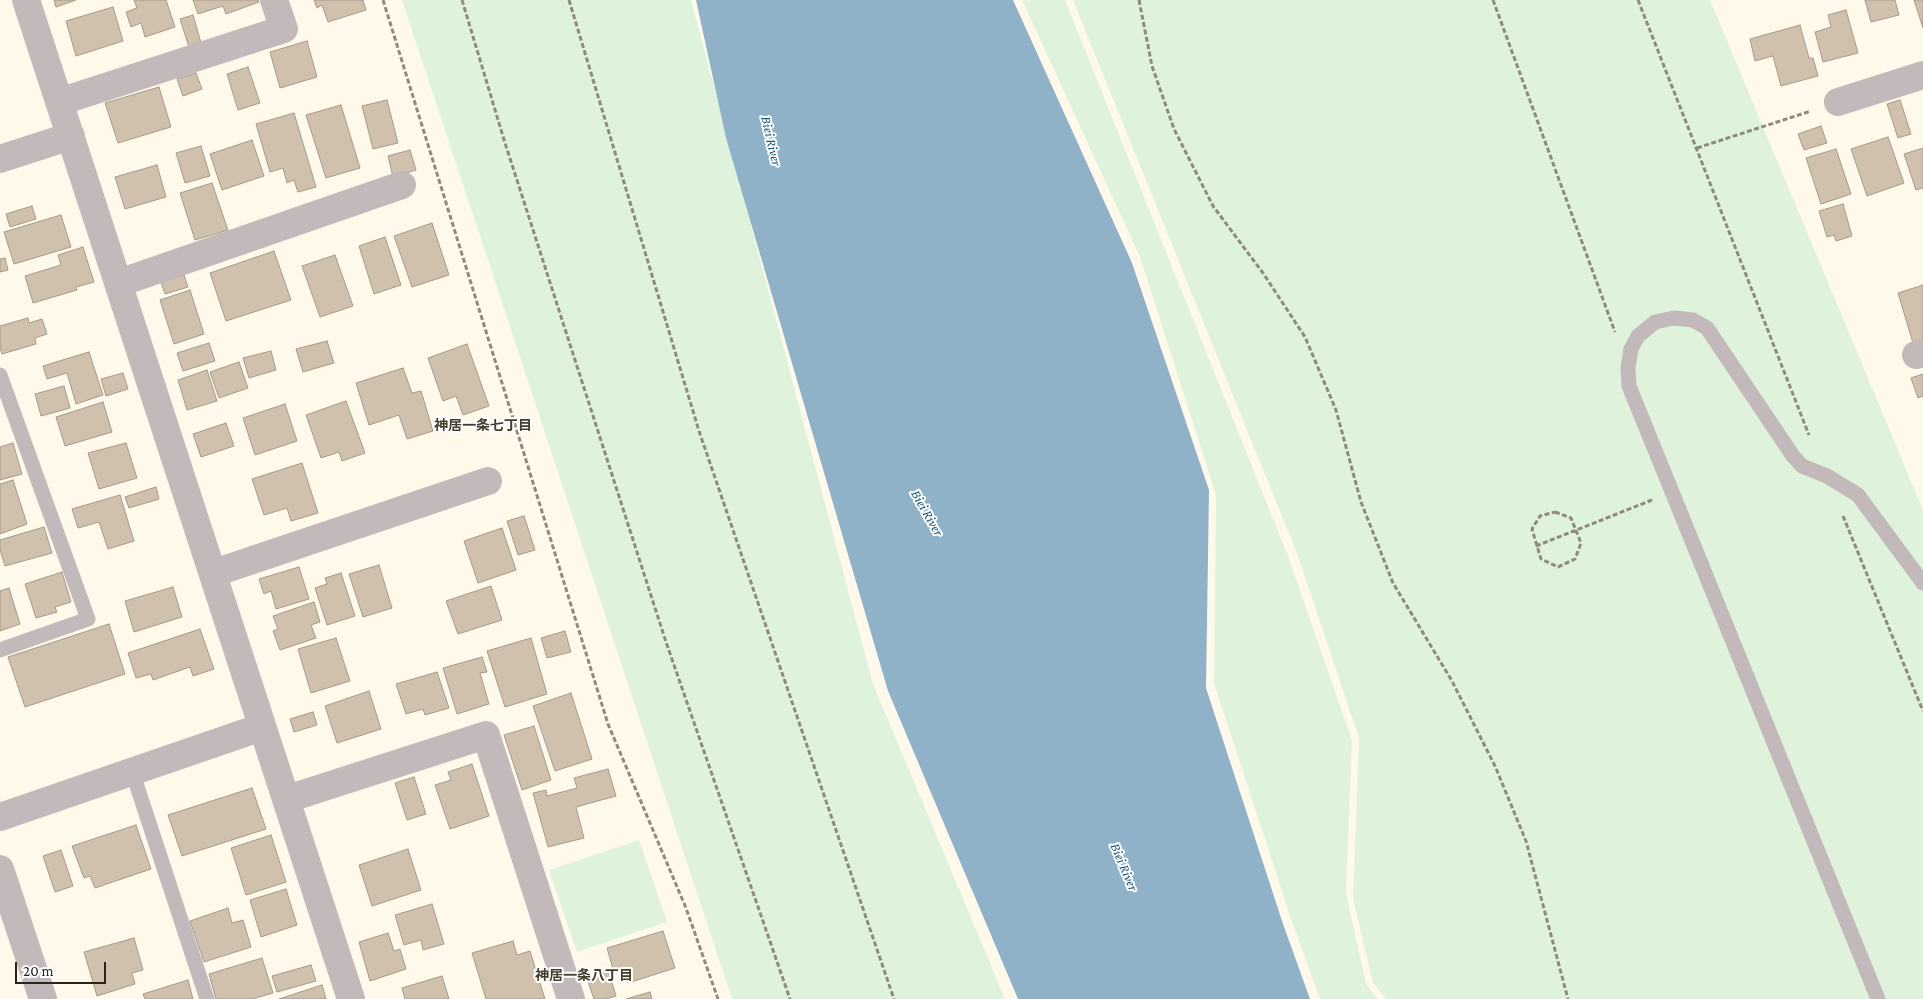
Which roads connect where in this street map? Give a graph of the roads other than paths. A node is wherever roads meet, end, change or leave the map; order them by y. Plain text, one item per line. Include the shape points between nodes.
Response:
1 (26, 0) edge
2 (274, 0) edge
3 (1923, 76) edge
4 (59, 102) junction
5 (1838, 102) dead end
6 (71, 136) junction
7 (0, 160) edge
8 (402, 186) dead end
9 (119, 283) junction
10 (0, 375) edge
11 (488, 481) dead end
12 (214, 573) junction
13 (1923, 582) edge
14 (0, 650) edge
15 (262, 728) junction
16 (132, 772) junction
17 (287, 799) junction
18 (0, 817) edge
19 (0, 868) edge
20 (42, 999) edge
21 (207, 999) edge
22 (351, 999) edge
23 (571, 999) edge
24 (1878, 999) edge

1 - 4 street
2 - 4 street via 284,29
3 - 5 street
4 - 6 street
6 - 7 street
6 - 9 street
8 - 9 street
9 - 12 street
10 - 14 lane via 88,619
11 - 12 street
12 - 15 street
13 - 24 lane via 1858,495 1827,476 1802,466 1793,456 1707,328 1693,320 1674,318 1655,322 1638,336 1631,349 1629,386
15 - 16 street
15 - 17 street
16 - 18 street
16 - 21 lane
17 - 22 street
17 - 23 street via 486,735
19 - 20 street

